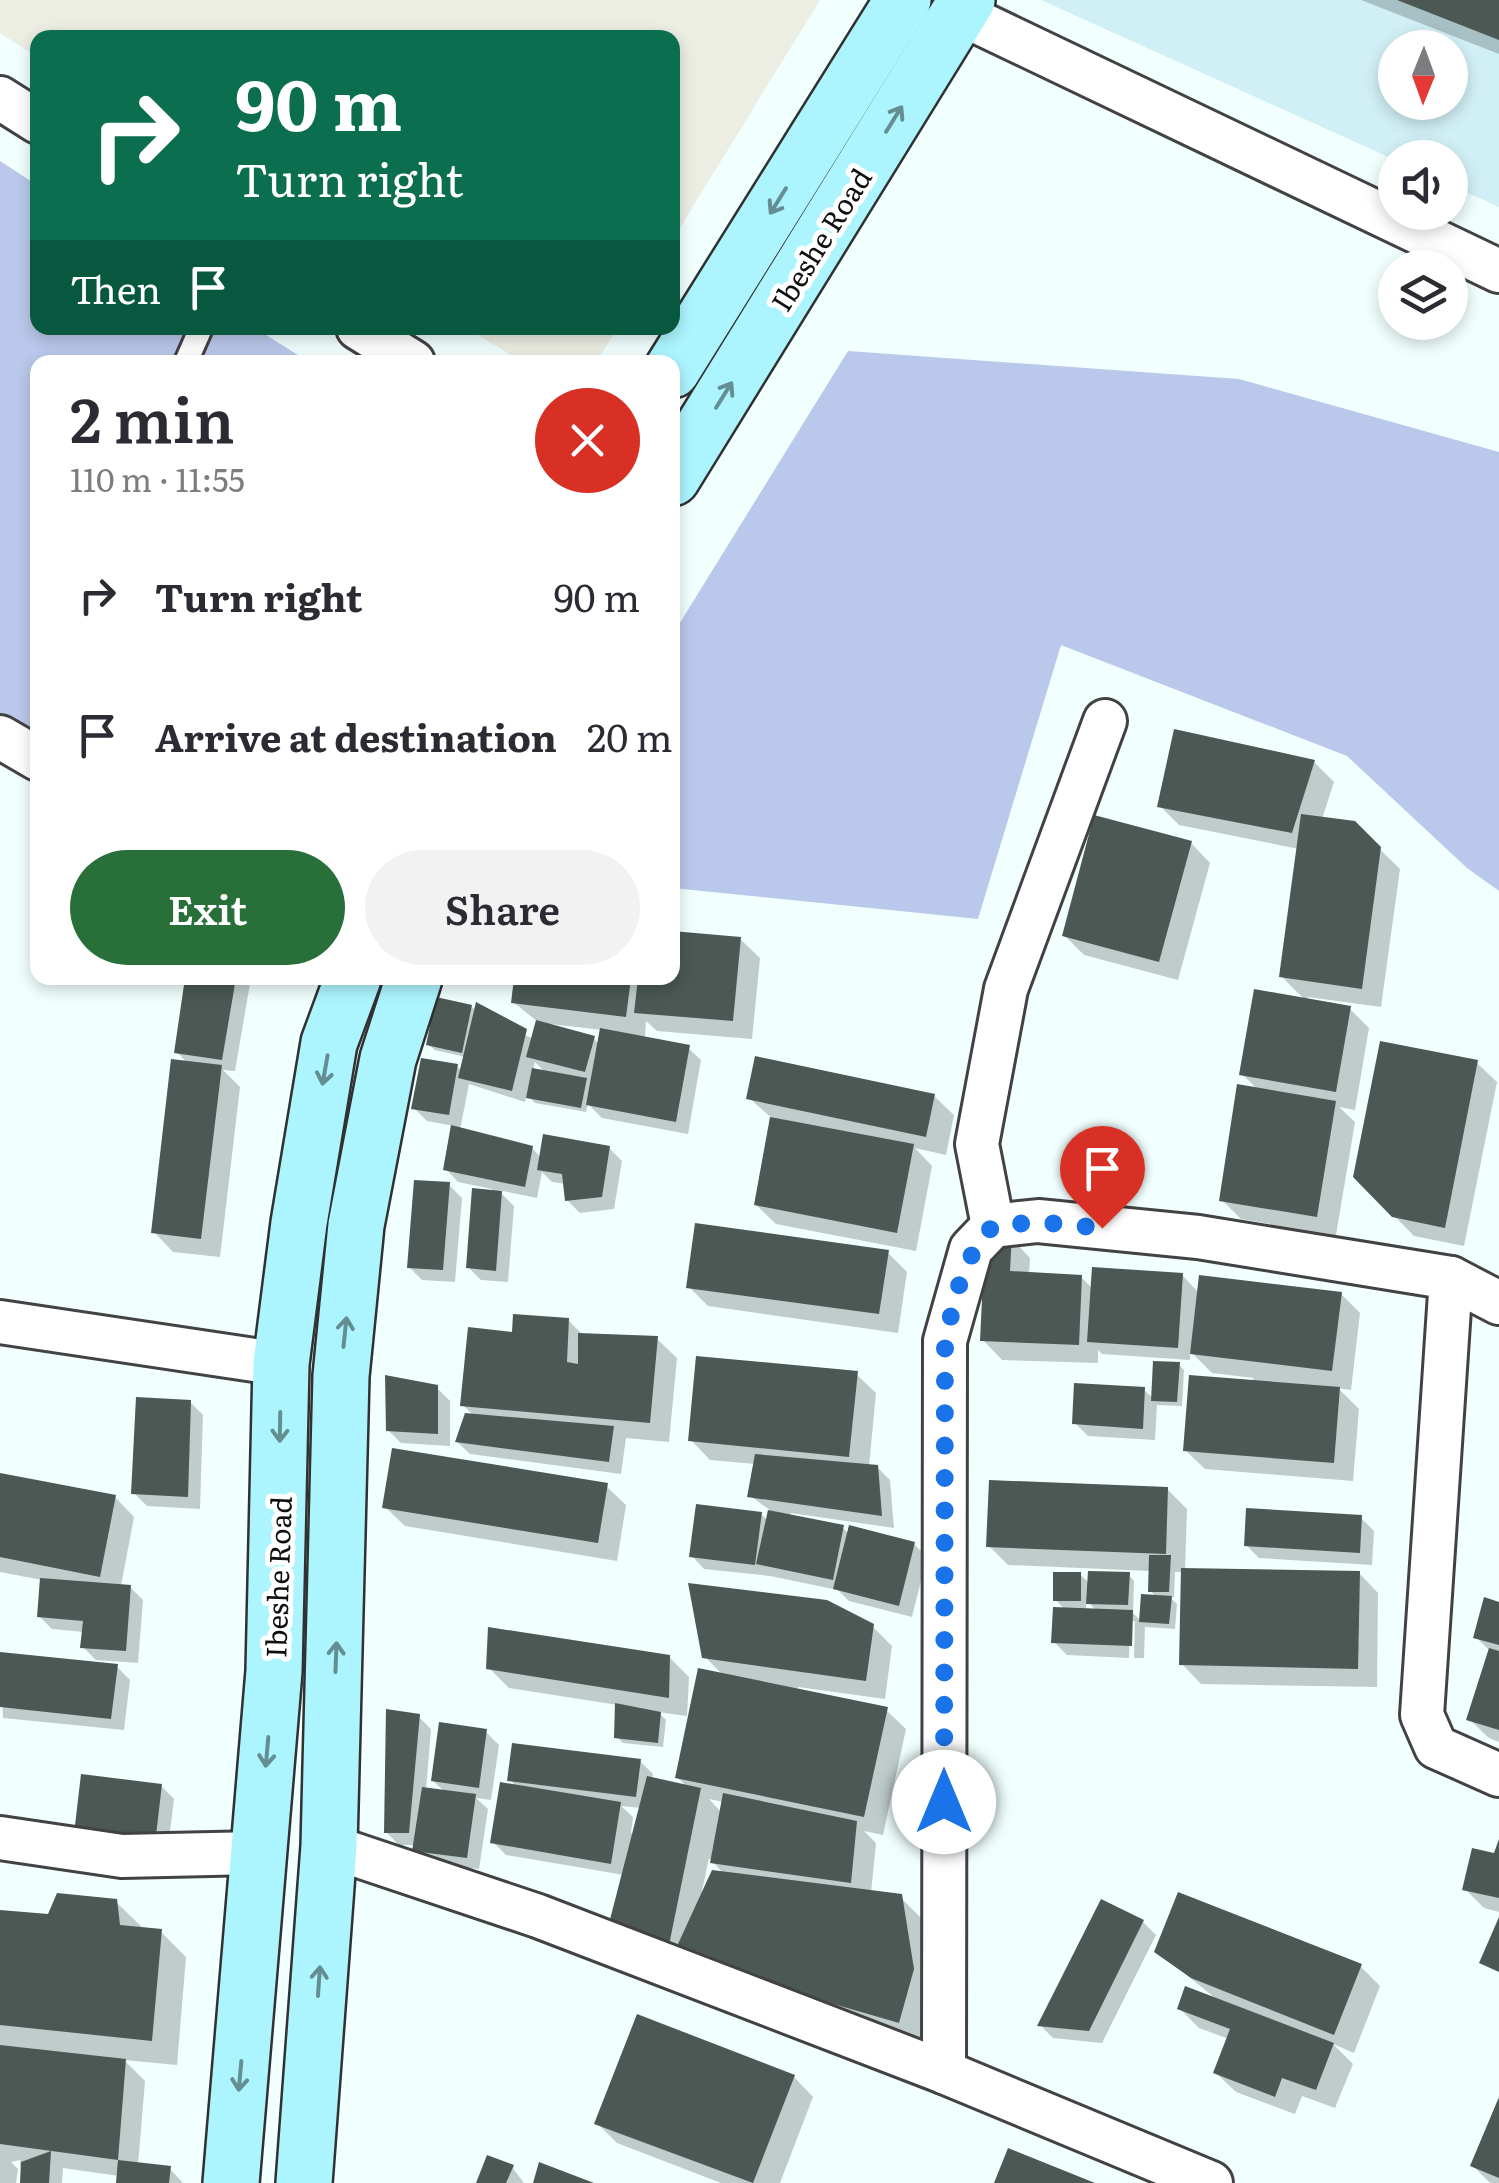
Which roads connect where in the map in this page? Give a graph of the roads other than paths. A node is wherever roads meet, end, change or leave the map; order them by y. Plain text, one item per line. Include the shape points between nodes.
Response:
1 (903, 0) edge
2 (963, 6) edge
3 (0, 98) edge
4 (30, 117) edge
5 (1499, 271) edge
6 (369, 335) edge
7 (402, 355) edge
8 (680, 357) edge
9 (680, 465) edge
10 (1105, 721) dead end
11 (0, 737) edge
12 (30, 754) edge
13 (350, 985) edge
14 (412, 985) edge
15 (993, 1226) junction
16 (1451, 1278) junction
17 (1499, 1303) edge
18 (0, 1322) edge
19 (281, 1364) junction
20 (1499, 1775) edge
21 (0, 1838) edge
22 (329, 1846) junction
23 (259, 1853) junction
24 (944, 2072) junction
25 (231, 2183) edge
26 (304, 2183) edge
27 (1210, 2183) edge

1 -> 8 main road, Ibeshe Road
2 - 5 street
9 -> 2 main road, Ibeshe Road
3 - 4 street
6 - 7 street
10 - 15 street via 1006,989 977,1144
11 - 12 street
13 -> 19 main road, Ibeshe Road via 329,1043
22 -> 14 main road via 341,1376 356,1226 388,1058
15 - 16 street via 1038,1222 1198,1237
15 - 24 street via 971,1248 945,1341
16 - 17 street
16 - 20 street via 1422,1715 1436,1747
18 - 19 street
19 -> 23 main road, Ibeshe Road via 274,1671
21 - 23 street via 122,1856
22 - 24 street via 538,1916
26 -> 22 main road
23 -> 25 main road, Ibeshe Road
24 - 27 street

